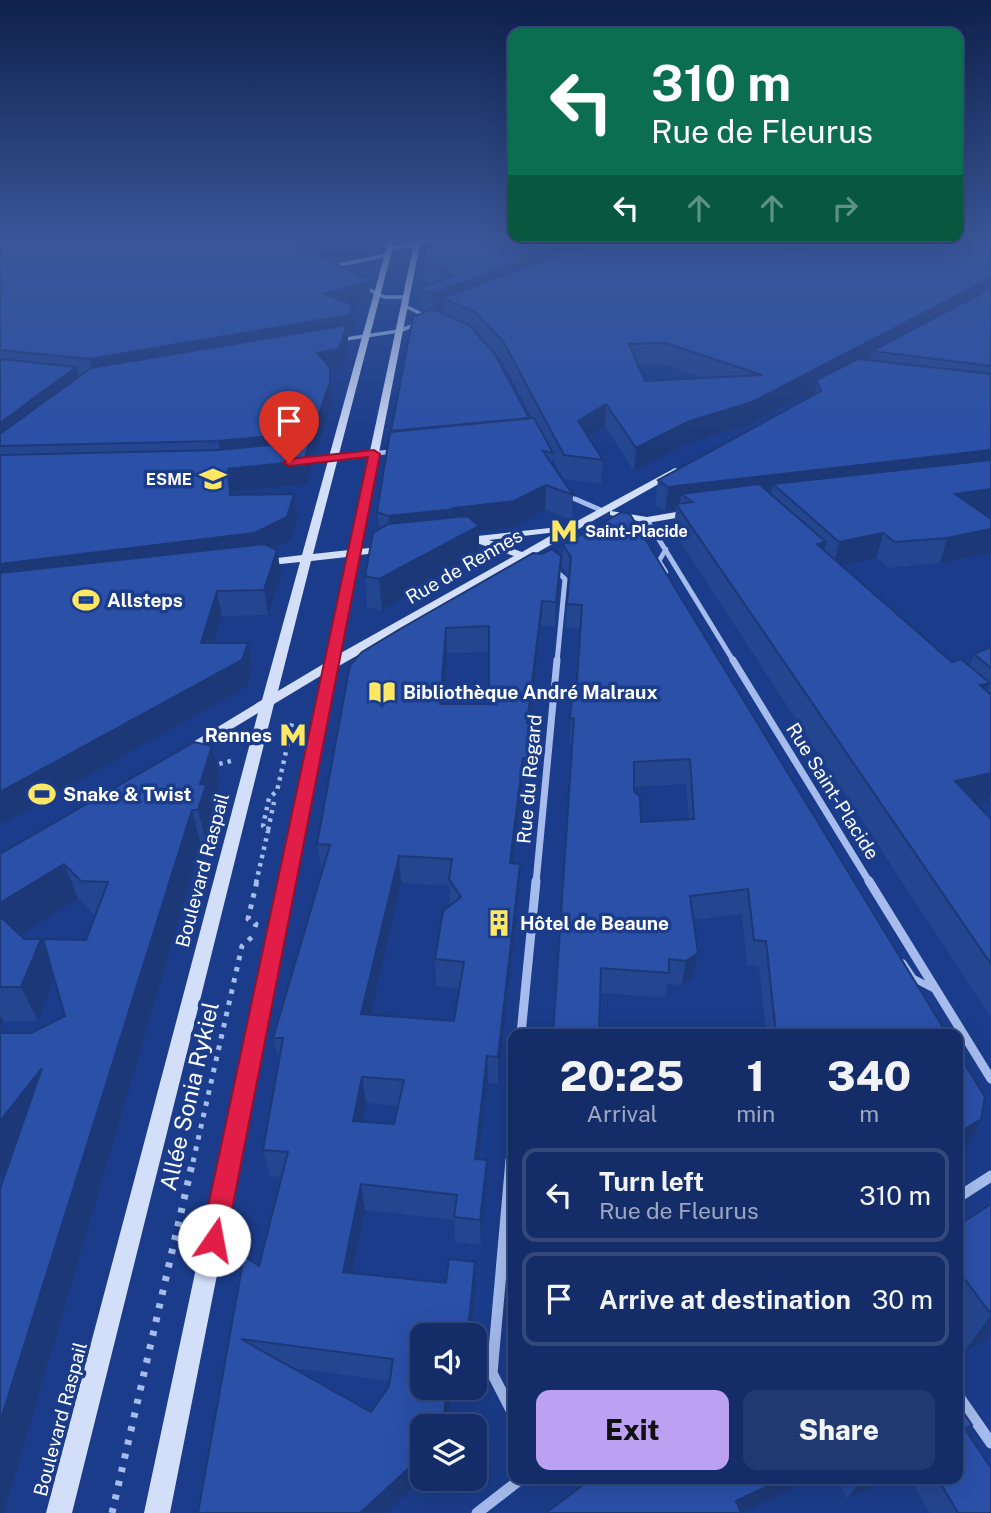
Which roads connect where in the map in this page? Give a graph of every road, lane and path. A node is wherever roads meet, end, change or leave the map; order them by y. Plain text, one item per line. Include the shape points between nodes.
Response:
1 (374, 310) edge
2 (403, 310) edge
3 (417, 310) edge
4 (431, 318) junction
5 (439, 318) edge
6 (399, 331) junction
7 (367, 335) junction
8 (334, 341) edge
9 (405, 450) edge
10 (374, 454) junction
11 (334, 458) junction
12 (302, 461) edge
13 (687, 464) edge
14 (559, 482) edge
15 (709, 510) edge
16 (603, 511) junction
17 (647, 520) junction
18 (572, 527) junction
19 (474, 539) junction
20 (450, 542) edge
21 (402, 548) edge
22 (666, 549) junction
23 (356, 553) junction
24 (521, 555) junction
25 (308, 558) junction
26 (538, 563) edge
27 (252, 564) edge
28 (547, 566) edge
29 (673, 584) edge
30 (333, 663) junction
31 (268, 702) junction
32 (292, 723) dead end
33 (231, 761) dead end
34 (167, 762) edge
35 (200, 772) edge
36 (274, 802) dead end
37 (268, 831) junction
38 (898, 954) edge
39 (938, 991) junction
40 (521, 1029) edge
41 (961, 1029) edge
42 (963, 1033) edge
43 (991, 1079) edge
44 (991, 1176) edge
45 (508, 1190) edge
46 (963, 1194) edge
47 (963, 1403) edge
48 (508, 1404) edge
49 (991, 1443) edge
50 (515, 1484) edge
51 (59, 1513) edge
52 (112, 1513) edge
53 (157, 1513) edge
54 (477, 1513) edge

1 - 7 main road, Boulevard Raspail
2 - 6 main road
3 - 4 street
4 - 5 street
4 - 6 street
6 - 7 street
6 - 10 main road
7 - 8 street
7 - 11 main road, Boulevard Raspail
9 - 10 street
10 - 11 street
10 - 23 main road
11 - 12 street
11 - 25 main road, Boulevard Raspail
13 - 16 main road, Rue de Rennes
14 - 16 street via 565,494
15 - 17 main road
16 - 17 main road
16 - 18 main road, Rue de Rennes
17 - 22 street, Rue Saint-Placide
18 - 19 main road
18 - 24 main road, Rue de Rennes
19 - 20 main road
19 - 24 main road
21 - 23 main road
22 - 29 lane via 659,561
22 - 39 street, Rue Saint-Placide
23 - 25 main road
23 - 30 main road
24 - 26 street
24 - 30 main road, Rue de Rennes
25 - 27 main road
25 - 31 main road, Boulevard Raspail
28 - 40 street, Rue du Regard via 565,579
30 - 31 main road, Rue de Rennes
30 - 53 main road
31 - 34 main road, Rue de Rennes
31 - 51 main road, Boulevard Raspail
32 - 37 path, Allée Sonia Rykiel via 277,791 269,797 262,826
33 - 35 path
36 - 37 path
37 - 52 path, Allée Sonia Rykiel via 248,919 256,924 252,938 242,946
38 - 39 lane via 913,978
39 - 41 street, Rue Saint-Placide
42 - 43 street, Rue Saint-Placide
44 - 46 street
45 - 48 street via 492,1373
47 - 49 street
50 - 54 street

